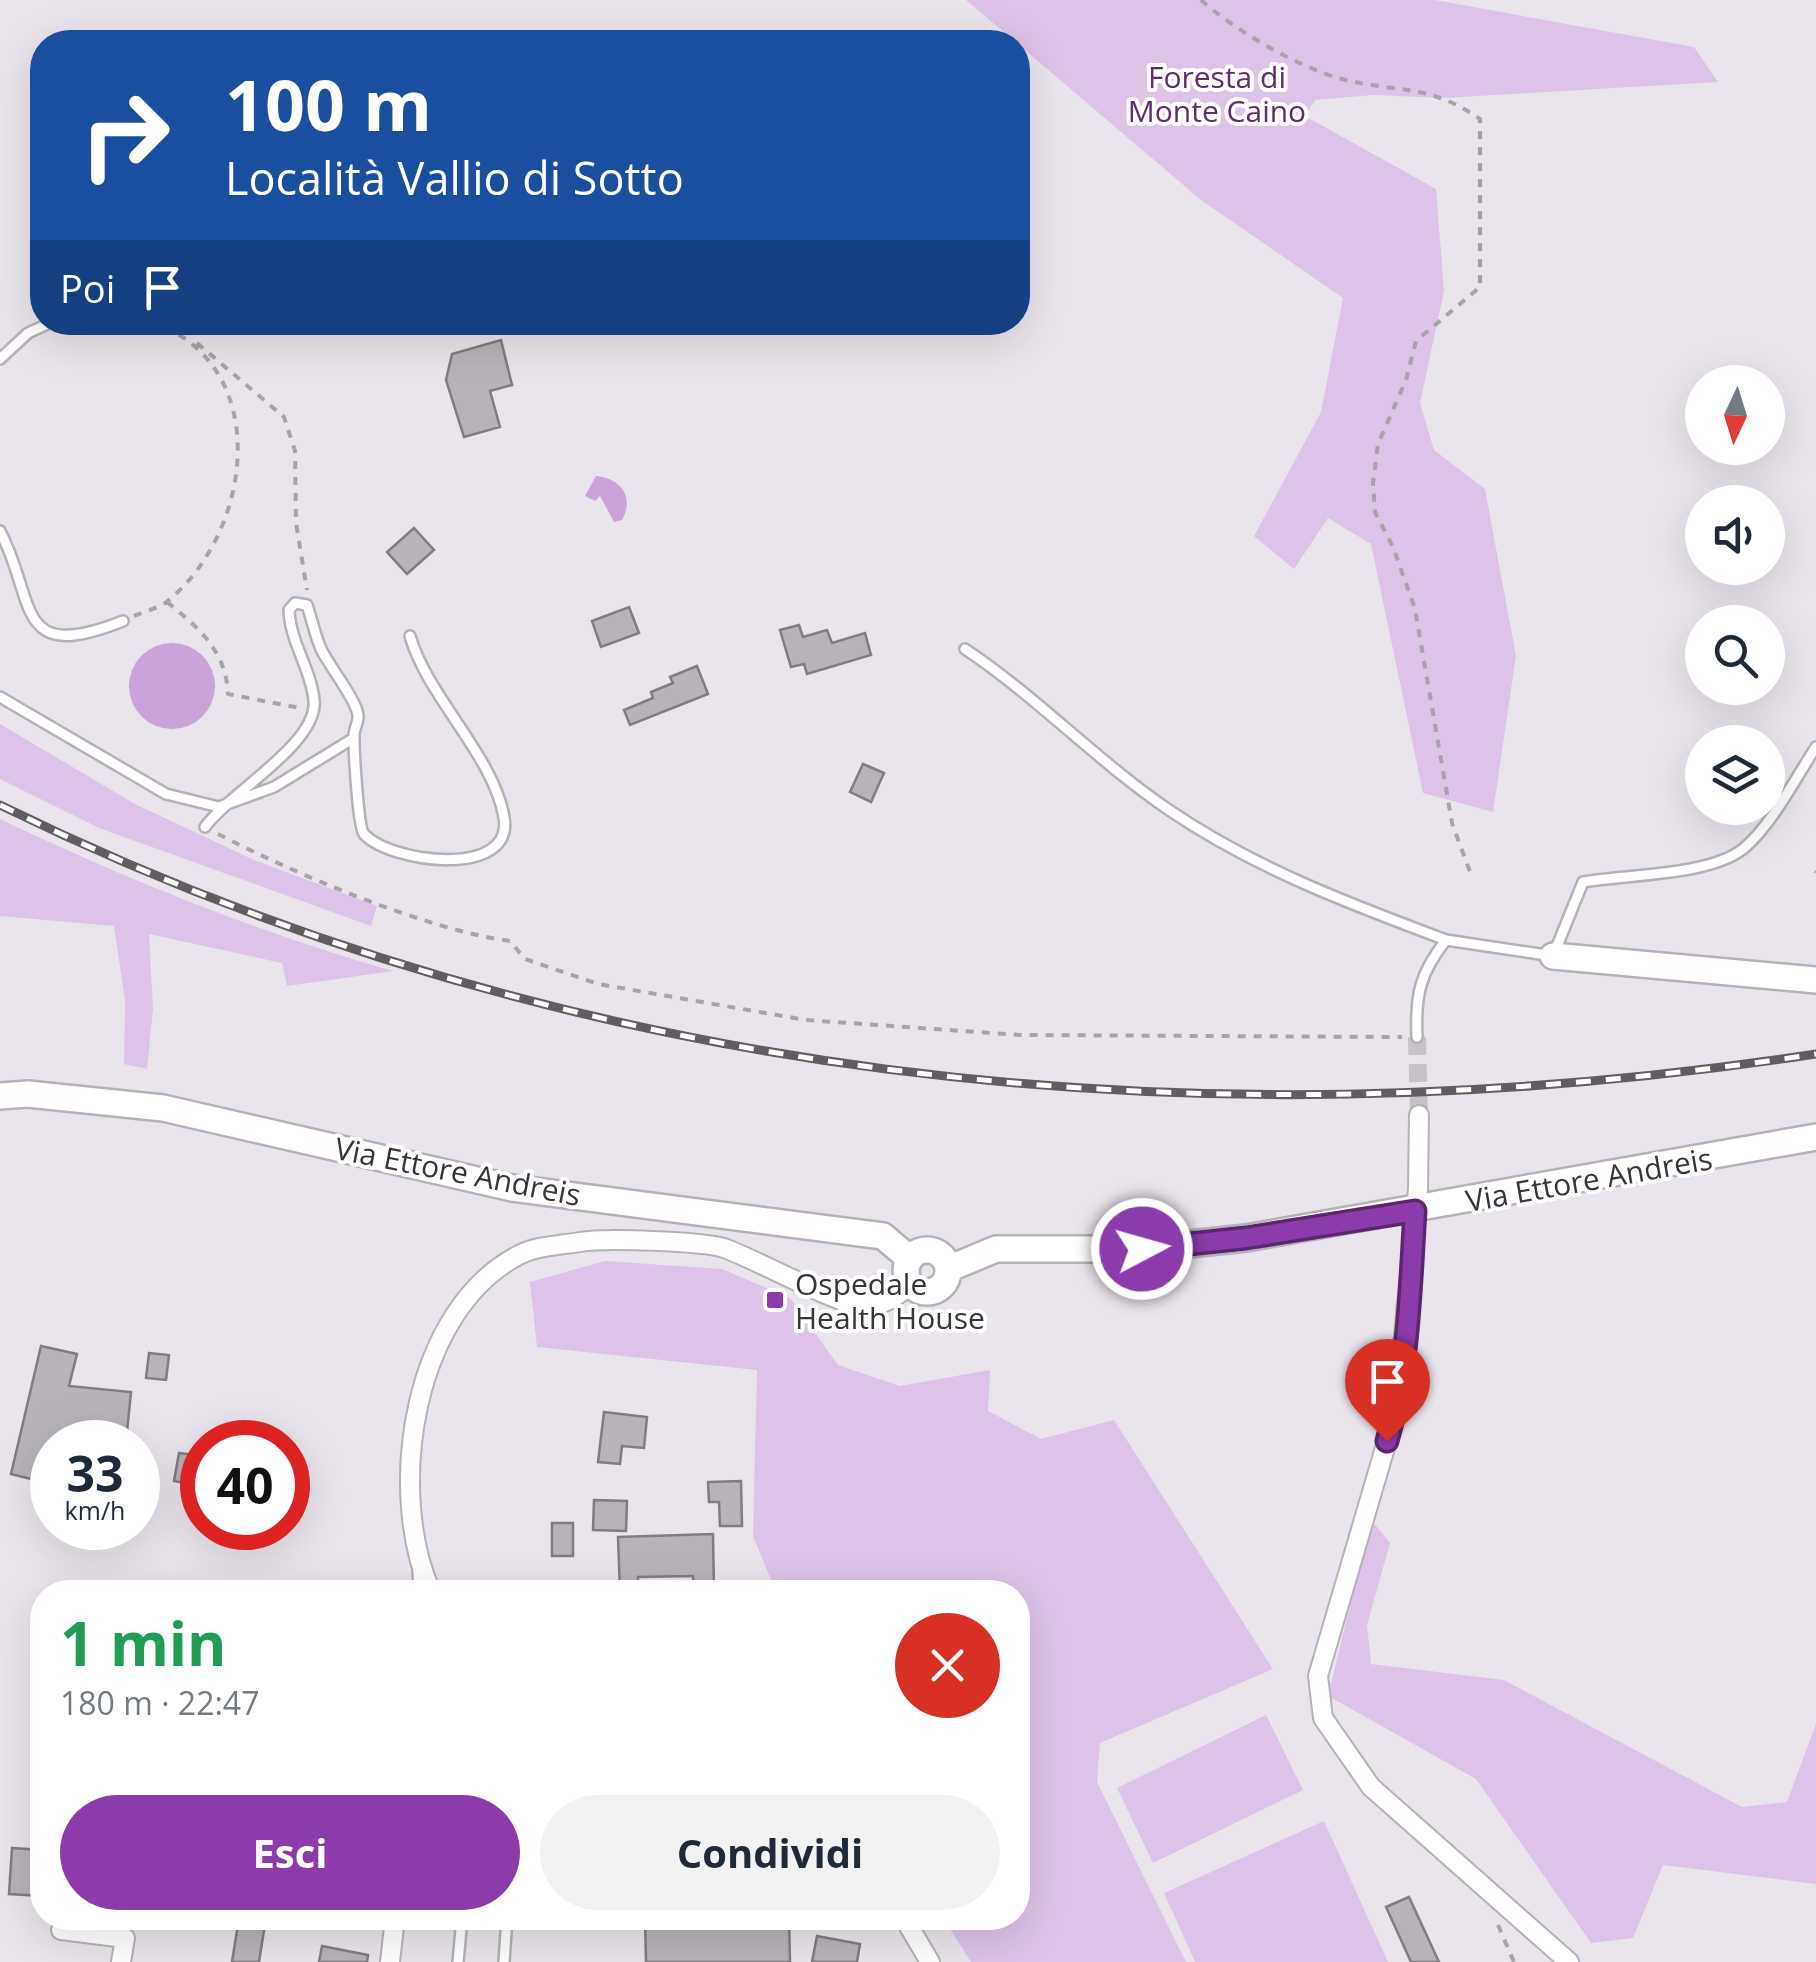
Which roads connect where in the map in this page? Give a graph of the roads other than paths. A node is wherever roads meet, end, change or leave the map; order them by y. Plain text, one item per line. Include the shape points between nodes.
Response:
1 (30, 332) edge
2 (0, 359) edge
3 (0, 531) edge
4 (0, 555) edge
5 (16, 561) junction
6 (122, 621) road end
7 (410, 636) dead end
8 (965, 649) dead end
9 (0, 697) edge
10 (354, 738) junction
11 (1816, 747) edge
12 (219, 808) junction
13 (205, 827) road end
14 (1446, 940) junction
15 (1554, 956) junction
16 (1816, 980) edge
17 (1416, 1037) tunnel mouth
18 (0, 1096) edge
19 (1419, 1114) tunnel mouth
20 (1816, 1137) edge
21 (1415, 1211) junction
22 (910, 1258) junction
23 (948, 1269) junction
24 (910, 1285) junction
25 (418, 1557) junction
26 (418, 1580) edge
27 (427, 1580) edge
28 (61, 1930) dead end
29 (394, 1930) edge
30 (461, 1930) edge
31 (506, 1930) edge
32 (911, 1930) edge
33 (121, 1962) edge
34 (390, 1962) edge
35 (458, 1962) edge
36 (504, 1962) edge
37 (930, 1962) edge
38 (1569, 1962) edge

1 - 2 lane
3 - 5 lane
4 - 5 lane
5 - 6 lane via 29,617 44,630 89,634
7 - 10 lane via 418,662 478,758 504,815 502,843 476,858 398,856 364,834 357,820
8 - 14 lane via 1172,812 1268,868
9 - 12 lane via 166,794
10 - 12 lane via 274,787
10 - 12 lane via 358,714 320,646 307,606 295,603 289,625 314,710 294,742
11 - 15 lane via 1746,847 1725,860 1583,882
12 - 13 lane
14 - 15 lane
14 - 17 lane via 1423,969 1415,995
15 - 16 street
18 - 22 street, Via Ettore Andreis via 164,1108 512,1188 883,1236
19 - 21 street
20 - 21 street, Via Ettore Andreis
21 - 23 street, Via Ettore Andreis via 1142,1249 996,1249
21 - 38 street via 1397,1407 1318,1676 1323,1718 1371,1787
22 - 23 street via 932,1251
22 - 24 street
23 - 24 street via 938,1290
24 - 25 street via 890,1302 861,1306 720,1247 586,1241 522,1253 473,1290 436,1350 416,1400
25 - 26 lane
25 - 27 street
28 - 33 street via 125,1938
29 - 34 street
30 - 35 lane
31 - 36 lane
32 - 37 street

